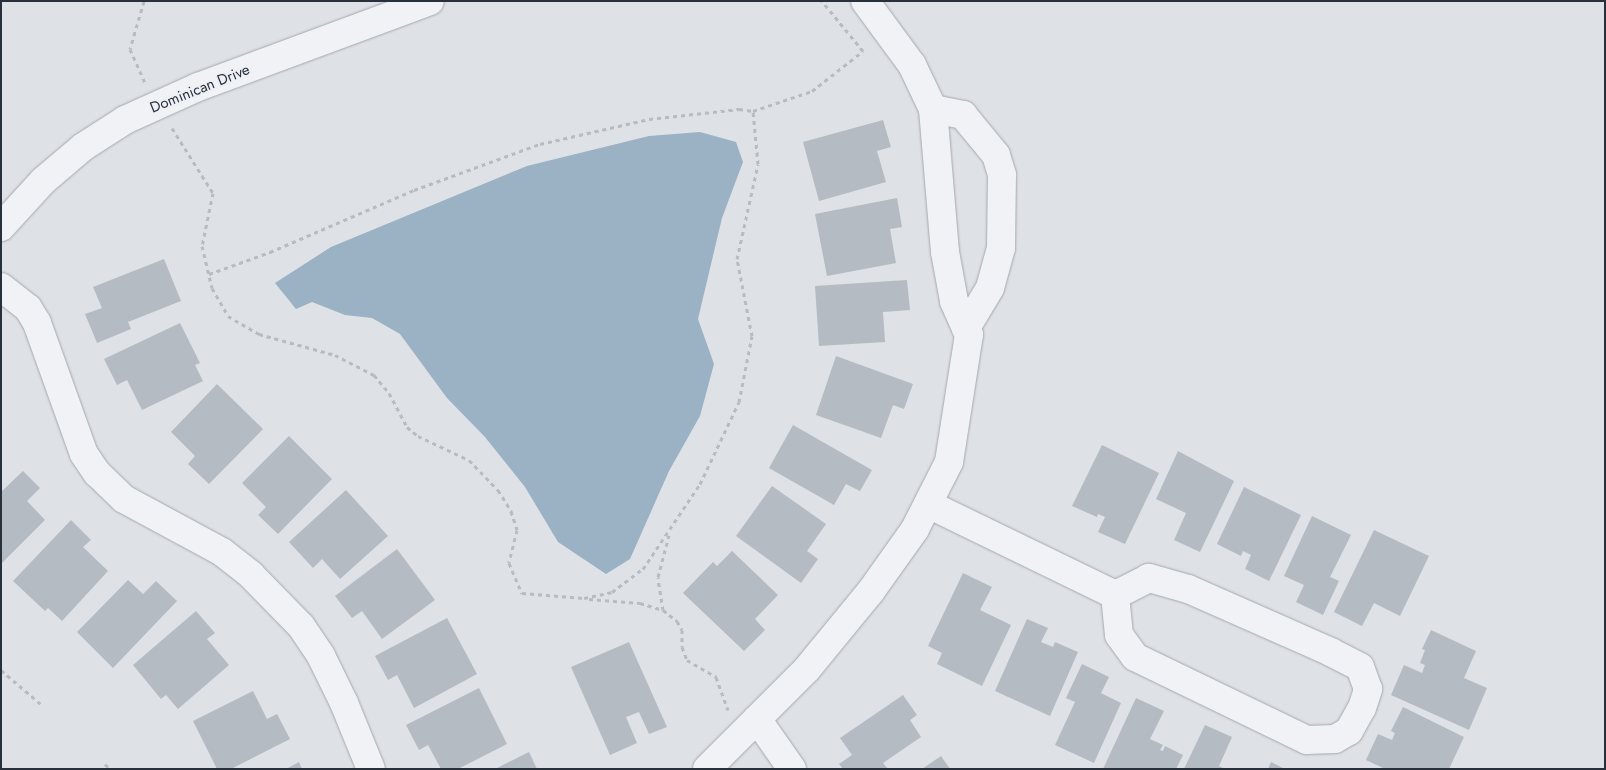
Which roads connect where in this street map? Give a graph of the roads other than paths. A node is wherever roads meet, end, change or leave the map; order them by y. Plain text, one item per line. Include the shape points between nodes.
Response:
1 (430, 1) edge
2 (865, 1) edge
3 (933, 109) junction
4 (1, 227) edge
5 (1, 287) edge
6 (966, 328) junction
7 (928, 504) junction
8 (1115, 596) junction
9 (745, 718) junction
10 (371, 769) edge
11 (707, 769) edge
12 (792, 769) edge

1 - 4 street, Dominican Drive via 198,87 125,120 83,147 43,181
2 - 3 street via 912,65
3 - 6 street via 945,252 954,301
3 - 6 street via 962,115 996,155 1002,175 1001,248 990,288
5 - 10 street via 28,308 37,323 84,454 97,473 124,499 222,552 251,575 301,626 321,656
6 - 7 street via 969,334 950,462
7 - 8 street
7 - 9 street via 915,530 871,591 807,669
8 - 8 street via 1119,635 1134,656 1307,740 1335,739 1349,731 1362,708 1368,689 1360,667 1331,652 1188,589 1149,578
9 - 11 street
9 - 12 street

